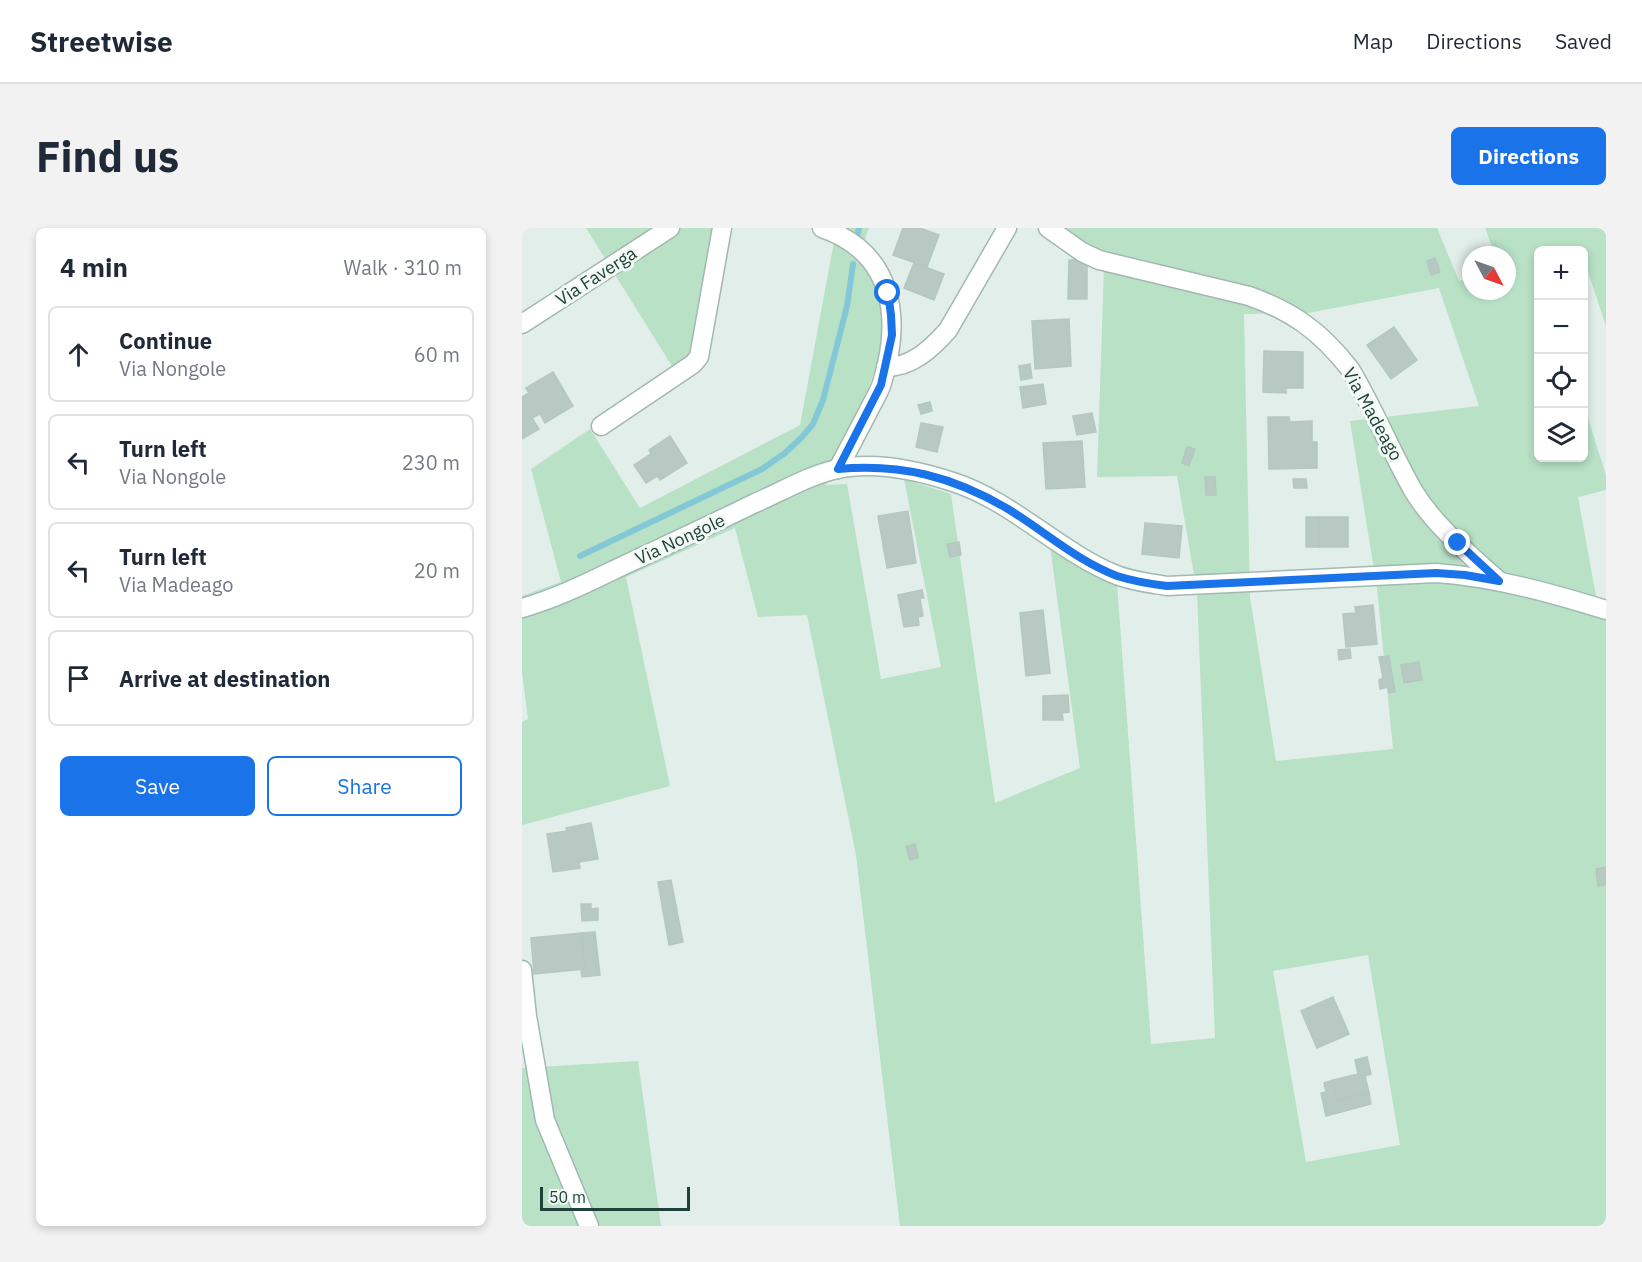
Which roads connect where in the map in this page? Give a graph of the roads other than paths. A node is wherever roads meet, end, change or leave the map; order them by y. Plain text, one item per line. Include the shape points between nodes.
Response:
1 (670, 228) edge
2 (722, 228) edge
3 (822, 228) edge
4 (1006, 228) edge
5 (1048, 228) edge
6 (522, 324) edge
7 (886, 367) junction
8 (601, 426) dead end
9 (838, 469) junction
10 (1499, 581) junction
11 (522, 608) edge
12 (1606, 610) edge
13 (522, 970) edge
14 (589, 1226) edge

1 - 6 street, Via Faverga
2 - 8 street via 699,357
3 - 7 street via 850,241 868,255 880,272 891,315
4 - 7 street via 948,330 928,351 906,364
5 - 10 street, Via Madeago via 1099,260 1249,296 1290,313 1310,328 1350,369 1424,506
7 - 9 street via 881,385
9 - 10 street, Via Nongole via 886,468 956,483 1010,510 1101,568 1149,584 1436,573
9 - 11 street, Via Nongole via 798,483 577,587
10 - 12 street, Via Nongole
13 - 14 street via 545,1120

